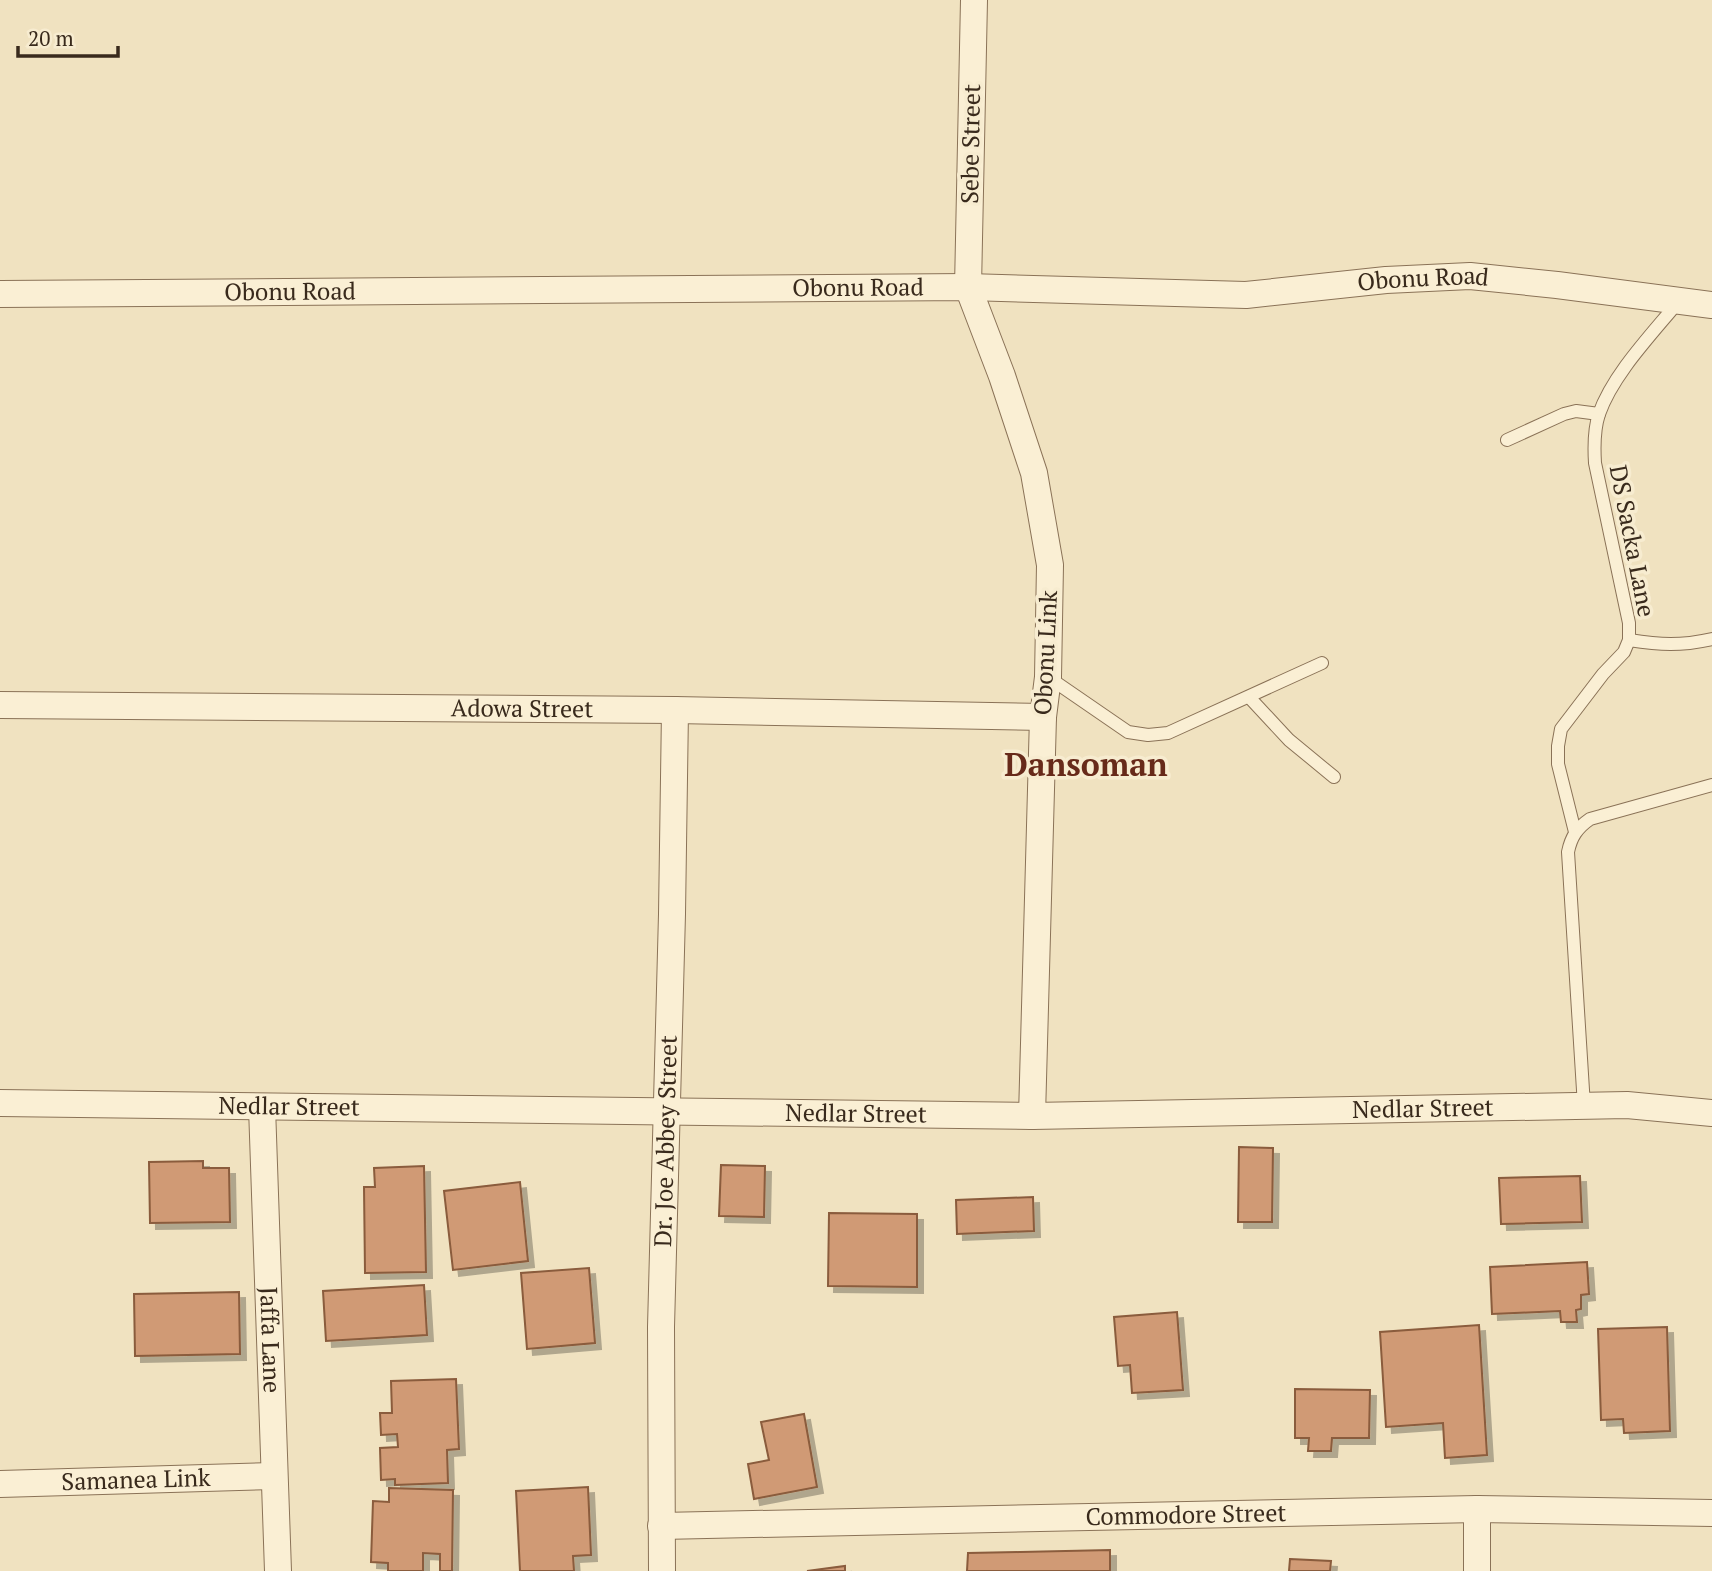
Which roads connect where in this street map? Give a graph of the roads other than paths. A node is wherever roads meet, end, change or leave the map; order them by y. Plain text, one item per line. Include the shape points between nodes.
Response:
1 (974, 0) edge
2 (968, 287) junction
3 (0, 293) edge
4 (1679, 301) junction
5 (1712, 305) edge
6 (1599, 414) junction
7 (1507, 440) dead end
8 (1712, 639) edge
9 (1629, 640) junction
10 (1322, 663) dead end
11 (1048, 677) junction
12 (1249, 696) junction
13 (0, 705) edge
14 (675, 710) junction
15 (1043, 717) junction
16 (1334, 777) dead end
17 (1712, 785) edge
18 (1575, 832) junction
19 (0, 1103) edge
20 (1584, 1106) junction
21 (262, 1107) junction
22 (667, 1112) junction
23 (1712, 1113) edge
24 (1032, 1116) junction
25 (275, 1476) junction
26 (0, 1484) edge
27 (1477, 1509) junction
28 (1712, 1513) edge
29 (661, 1526) junction
30 (278, 1571) edge
31 (662, 1571) edge
32 (1477, 1571) edge

1 - 2 street, Sebe Street
2 - 3 street, Obonu Road
2 - 4 street, Obonu Road via 1245,295 1470,276
2 - 11 street, Obonu Link via 1034,473 1050,565
4 - 5 street, Obonu Road
4 - 6 lane, DS Sacka Lane via 1615,381
6 - 7 lane via 1564,414
6 - 9 lane, DS Sacka Lane via 1595,463
8 - 9 lane via 1688,644
9 - 18 lane, DS Sacka Lane via 1561,729 1558,764
10 - 12 lane
11 - 12 lane via 1128,732 1148,735 1168,733
11 - 15 street, Obonu Link
12 - 16 lane via 1289,740
13 - 14 street, Adowa Street
14 - 15 street, Adowa Street
14 - 22 street, Dr. Joe Abbey Street
15 - 24 street, Obonu Link
17 - 18 lane via 1590,819
18 - 20 lane, DS Sacka Lane via 1568,852
19 - 21 street, Nedlar Street
20 - 23 street, Nedlar Street
20 - 24 street, Nedlar Street
21 - 22 street, Nedlar Street
21 - 25 street, Jaffa Lane
22 - 24 street, Nedlar Street
22 - 29 street, Dr. Joe Abbey Street
25 - 26 street, Samanea Link
25 - 30 street, Jaffa Lane
27 - 28 street, Commodore Street
27 - 29 street, Commodore Street
27 - 32 street
29 - 31 street, Dr. Joe Abbey Street

